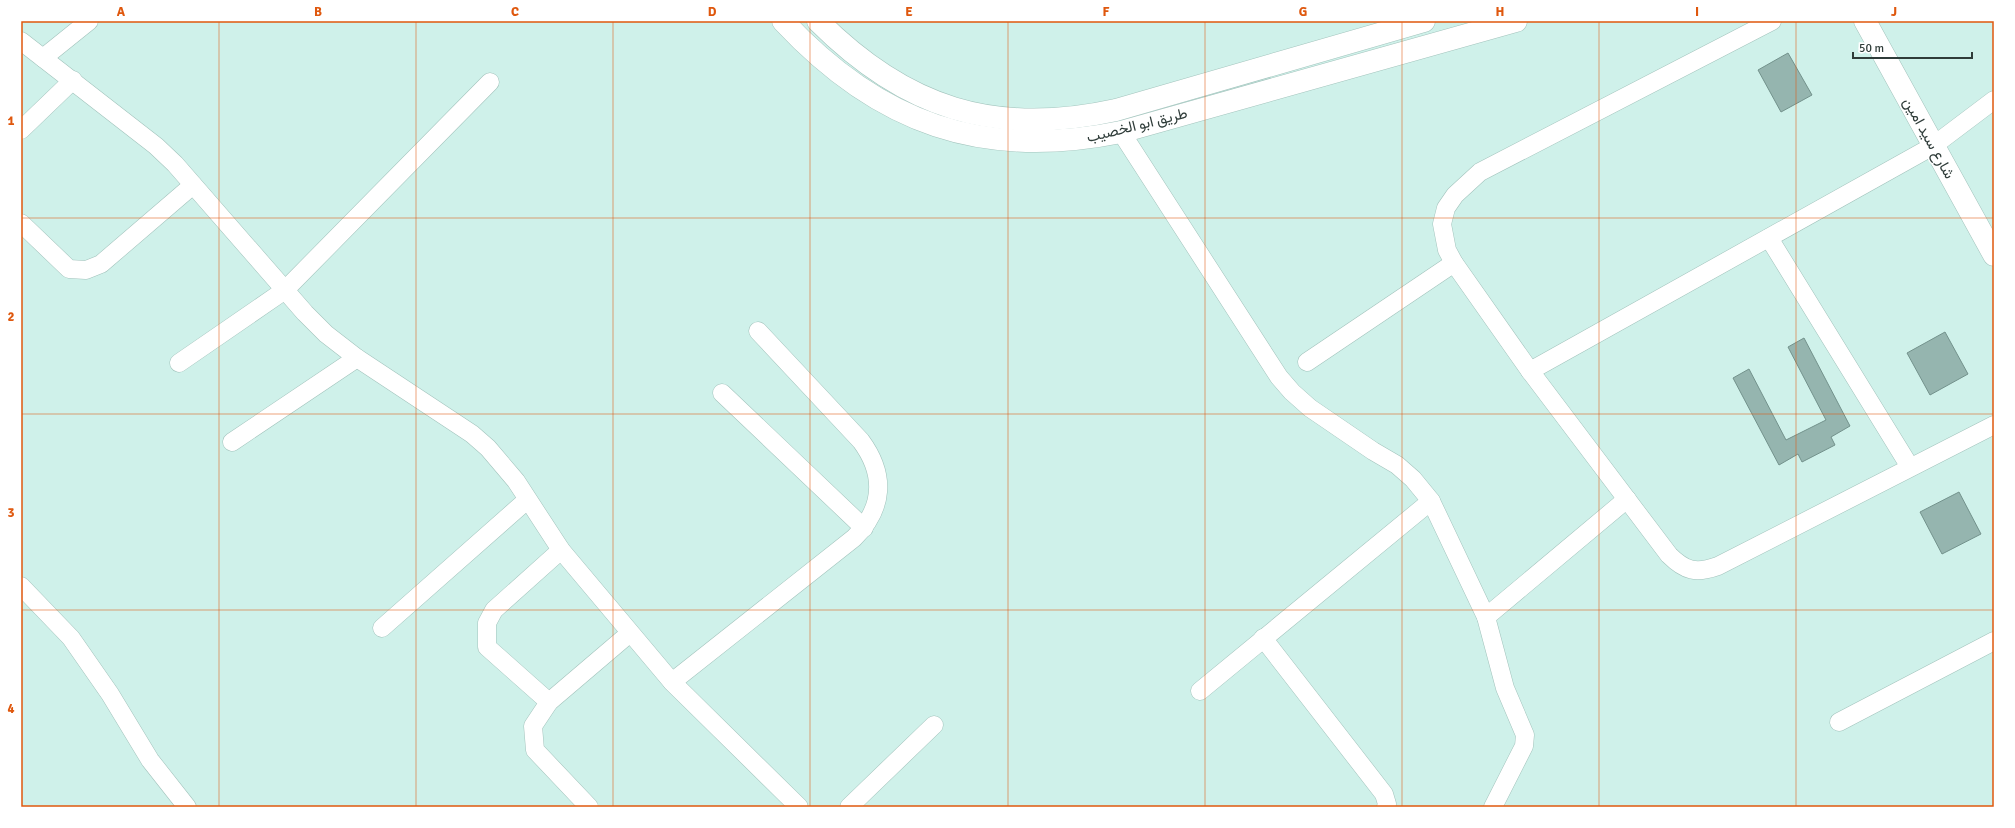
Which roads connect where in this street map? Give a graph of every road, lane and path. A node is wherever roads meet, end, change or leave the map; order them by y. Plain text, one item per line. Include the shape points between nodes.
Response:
1 (90, 21) edge
2 (783, 21) edge
3 (818, 21) edge
4 (1424, 21) edge
5 (1516, 21) edge
6 (1772, 21) edge
7 (1865, 21) edge
8 (1446, 30) edge
9 (21, 41) edge
10 (43, 58) junction
11 (73, 80) junction
12 (490, 82) dead end
13 (1994, 100) edge
14 (21, 130) edge
15 (1121, 132) junction
16 (1933, 146) junction
17 (193, 185) junction
18 (21, 223) edge
19 (1769, 238) junction
20 (1994, 255) edge
21 (1454, 263) junction
22 (285, 290) junction
23 (758, 331) dead end
24 (356, 358) junction
25 (1307, 362) dead end
26 (179, 363) dead end
27 (1530, 371) junction
28 (722, 393) dead end
29 (1994, 425) edge
30 (232, 442) dead end
31 (1910, 467) junction
32 (1627, 499) junction
33 (527, 500) junction
34 (1431, 501) junction
35 (864, 528) junction
36 (561, 550) junction
37 (21, 586) edge
38 (1486, 617) junction
39 (382, 628) dead end
40 (630, 633) junction
41 (1264, 638) junction
42 (1994, 640) edge
43 (672, 682) junction
44 (1200, 690) dead end
45 (549, 702) junction
46 (1839, 722) dead end
47 (934, 725) dead end
48 (187, 807) edge
49 (589, 807) edge
50 (800, 807) edge
51 (849, 807) edge
52 (1386, 807) edge
53 (1493, 807) edge

1 - 10 street
2 - 15 main road, طريق ابو الخصيب via 826,63 851,83 906,114 935,125 965,134 1028,142 1059,142
3 - 4 main road, طريق ابو الخصيب via 843,47 866,65 916,94 972,113 1030,121 1073,118 1116,110
5 - 8 main road, طريق ابو الخصيب
6 - 21 street via 1480,172 1455,195 1446,208 1442,224 1443,237
7 - 16 main road, شارع سيد امين
8 - 15 main road, طريق ابو الخصيب
9 - 10 street
10 - 11 street
11 - 14 street
11 - 17 street via 156,146
12 - 22 street
13 - 16 street
15 - 34 street via 1279,377 1310,408 1397,465 1413,479
16 - 19 street
16 - 20 main road, شارع سيد امين
17 - 18 street via 101,264 86,270 69,269
17 - 22 street
19 - 27 street
19 - 31 street
21 - 25 street
21 - 27 street
22 - 24 street via 326,334
22 - 26 street
23 - 35 street via 862,441 869,452 875,465 878,491 871,517
24 - 30 street
24 - 33 street via 472,434 488,448 516,481
27 - 32 street
28 - 35 street
29 - 31 street
31 - 32 street via 1705,571 1691,570 1679,565
32 - 38 street
33 - 36 street
33 - 39 street
34 - 38 street
34 - 41 street
35 - 43 street
36 - 40 street
36 - 45 street via 494,610 487,623 487,647
37 - 48 street via 71,638 110,694 150,760
38 - 53 street via 1505,688 1525,735 1524,746
40 - 43 street
40 - 45 street
41 - 44 street
41 - 52 street via 1384,794
42 - 46 street
43 - 50 street
45 - 49 street via 533,726 535,750
47 - 51 street

